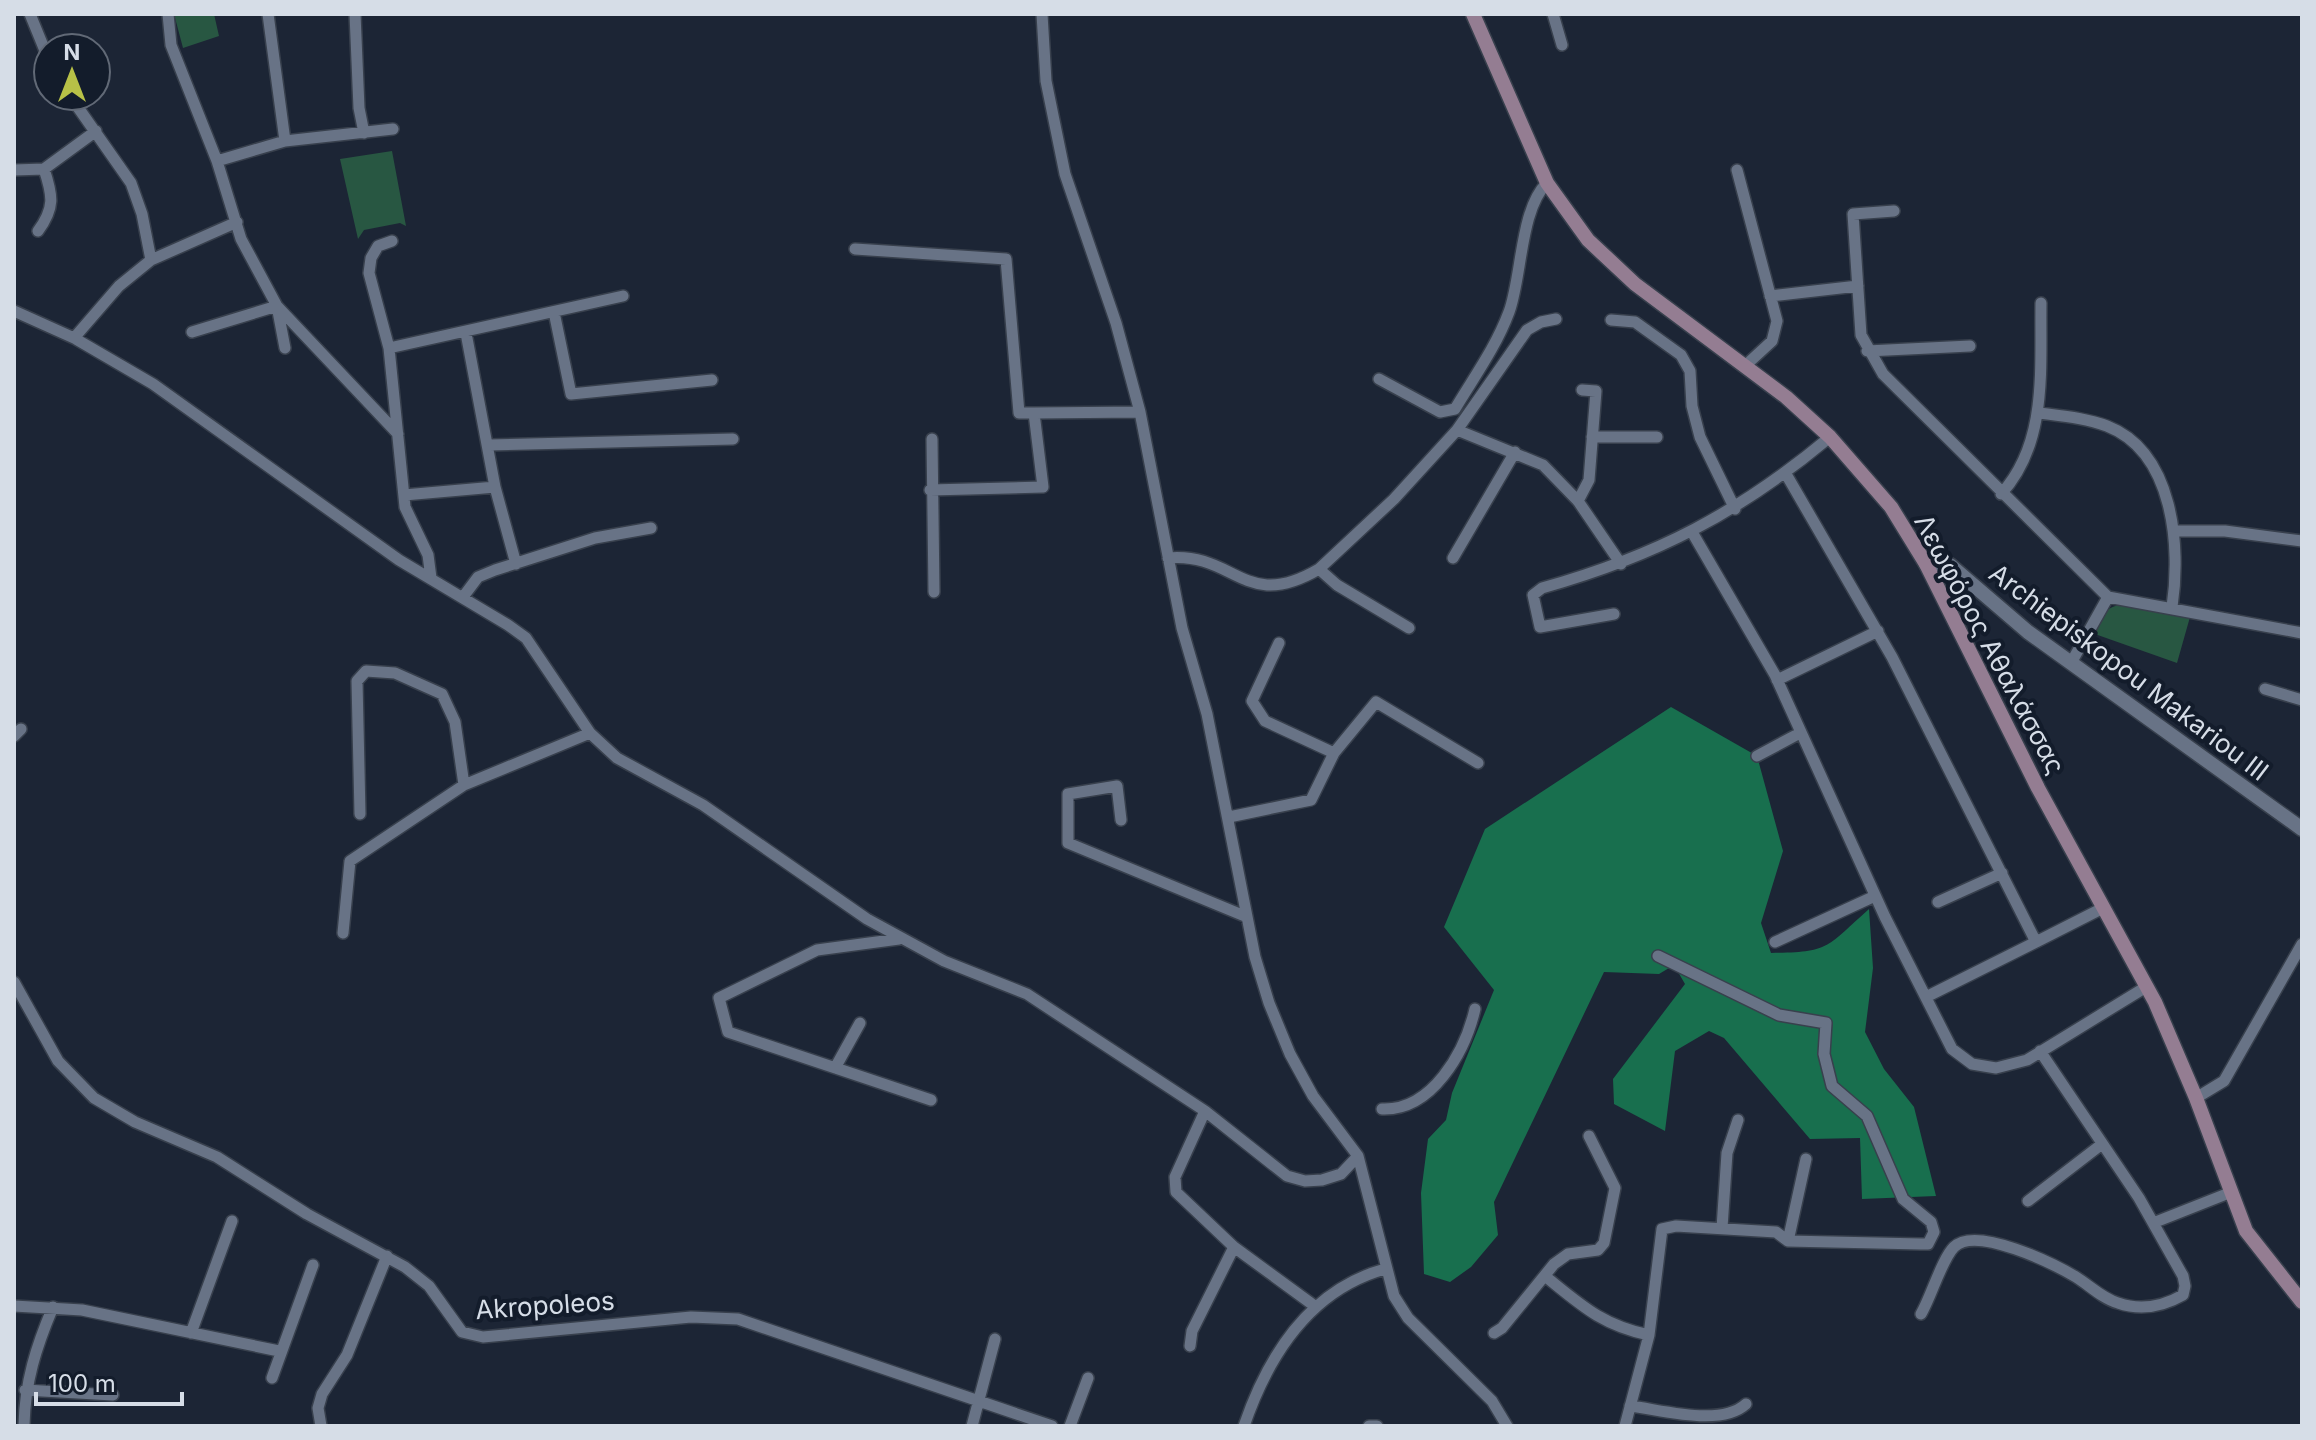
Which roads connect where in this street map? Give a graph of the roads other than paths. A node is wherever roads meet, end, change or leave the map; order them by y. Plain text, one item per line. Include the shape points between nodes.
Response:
1 (168, 14) edge
2 (268, 14) edge
3 (355, 14) edge
4 (1042, 14) edge
5 (1473, 14) edge
6 (1553, 14) edge
7 (1562, 45) dead end
8 (82, 112) edge
9 (393, 129) dead end
10 (96, 131) junction
11 (364, 133) junction
12 (285, 141) junction
13 (217, 161) junction
14 (44, 169) junction
15 (14, 170) edge
16 (1737, 170) dead end
17 (1547, 183) junction
18 (1894, 211) dead end
19 (237, 222) junction
20 (38, 231) dead end
21 (392, 241) dead end
22 (855, 249) dead end
23 (151, 260) junction
24 (1858, 286) junction
25 (623, 296) dead end
26 (1770, 296) junction
27 (2041, 303) dead end
28 (277, 306) junction
29 (14, 311) edge
30 (554, 312) junction
31 (1556, 319) dead end
32 (1611, 320) dead end
33 (192, 332) dead end
34 (466, 333) junction
35 (74, 338) junction
36 (1970, 346) dead end
37 (285, 348) dead end
38 (389, 348) junction
39 (1867, 351) junction
40 (1746, 365) junction
41 (1379, 379) dead end
42 (712, 380) dead end
43 (1582, 390) dead end
44 (1140, 412) junction
45 (1034, 413) junction
46 (2039, 413) junction
47 (1457, 430) junction
48 (398, 434) junction
49 (1592, 437) junction
50 (1657, 437) dead end
51 (1830, 437) junction
52 (733, 439) dead end
53 (932, 439) dead end
54 (489, 445) junction
55 (1515, 452) junction
56 (1786, 474) junction
57 (495, 487) junction
58 (930, 490) junction
59 (2001, 494) junction
60 (404, 495) junction
61 (1578, 501) junction
62 (1735, 509) junction
63 (651, 528) dead end
64 (2174, 531) junction
65 (1692, 532) junction
66 (2302, 541) edge
67 (1168, 558) junction
68 (1453, 558) dead end
69 (516, 564) junction
70 (1621, 564) junction
71 (1926, 564) junction
72 (1319, 569) junction
73 (431, 578) junction
74 (934, 592) dead end
75 (463, 597) junction
76 (2108, 597) junction
77 (2172, 607) junction
78 (1614, 614) dead end
79 (1409, 628) dead end
80 (1878, 631) junction
81 (2302, 633) edge
82 (1279, 643) dead end
83 (2071, 663) junction
84 (1777, 680) junction
85 (2265, 689) dead end
86 (2302, 700) edge
87 (590, 733) junction
88 (1800, 733) junction
89 (1334, 753) junction
90 (1757, 756) dead end
91 (1478, 763) dead end
92 (464, 785) junction
93 (360, 814) dead end
94 (1229, 817) junction
95 (1121, 820) dead end
96 (2302, 829) edge
97 (2002, 873) junction
98 (1875, 896) junction
99 (1938, 902) dead end
100 (2103, 908) junction
101 (1247, 917) junction
102 (343, 933) dead end
103 (899, 939) junction
104 (1775, 942) dead end
105 (2036, 942) junction
106 (2302, 944) edge
107 (1658, 956) dead end
108 (14, 982) edge
109 (2146, 987) junction
110 (1926, 997) junction
111 (1475, 1009) dead end
112 (860, 1023) dead end
113 (2040, 1051) junction
114 (835, 1068) junction
115 (2196, 1098) junction
116 (931, 1100) dead end
117 (1382, 1109) dead end
118 (1205, 1111) junction
119 (1738, 1120) dead end
120 (1589, 1136) dead end
121 (2102, 1144) junction
122 (1358, 1156) junction
123 (1806, 1159) dead end
124 (2229, 1193) junction
125 (2028, 1201) dead end
126 (232, 1221) dead end
127 (2153, 1223) junction
128 (1722, 1228) junction
129 (1788, 1241) junction
130 (1234, 1247) junction
131 (387, 1256) junction
132 (313, 1265) dead end
133 (1385, 1269) junction
134 (1545, 1276) junction
135 (2302, 1302) edge
136 (14, 1306) edge
137 (53, 1307) junction
138 (1316, 1307) junction
139 (1921, 1314) dead end
140 (191, 1333) junction
141 (1494, 1333) dead end
142 (1649, 1335) junction
143 (995, 1339) dead end
144 (1190, 1346) dead end
145 (279, 1351) junction
146 (272, 1378) dead end
147 (1088, 1378) dead end
148 (25, 1390) junction
149 (113, 1395) dead end
150 (979, 1399) junction
151 (1746, 1404) dead end
152 (1630, 1406) junction
153 (24, 1425) edge
154 (321, 1426) edge
155 (972, 1426) edge
156 (1052, 1426) edge
157 (1070, 1426) edge
158 (1244, 1426) edge
159 (1369, 1426) edge
160 (1377, 1426) edge
161 (1507, 1426) edge
162 (1625, 1426) edge

1 - 13 street via 171,45
2 - 12 street
3 - 11 street
4 - 44 street via 1046,81 1065,174
5 - 17 main road, Λεωφόρος Αθαλάσσας
6 - 7 street
8 - 10 street
9 - 11 street
10 - 14 street
10 - 23 street via 131,183
11 - 12 street
12 - 13 street
13 - 19 street
14 - 15 street
14 - 20 street via 51,214
16 - 26 street
17 - 40 main road, Λεωφόρος Αθαλάσσας via 1607,259
17 - 41 street via 1536,201 1510,310 1455,409 1440,412
18 - 24 street via 1853,214
19 - 23 street
19 - 28 street
21 - 38 street via 378,246 369,273
22 - 45 street via 1006,259 1019,413
23 - 35 street via 119,286
24 - 26 street
24 - 39 street
25 - 30 street
26 - 40 street via 1777,321 1772,341
27 - 46 street
28 - 33 street
28 - 37 street
28 - 48 street
29 - 35 street
30 - 34 street
30 - 42 street via 571,394
31 - 47 street via 1527,330
32 - 62 street via 1635,322 1681,355 1690,371 1700,437
34 - 38 street
34 - 54 street
35 - 73 street via 153,384
36 - 39 street
38 - 48 street
39 - 59 street via 1883,374
40 - 51 main road, Λεωφόρος Αθαλάσσας
43 - 49 street via 1596,391
44 - 45 street
44 - 67 street
45 - 58 street via 1043,487
46 - 59 street via 2021,469
46 - 64 street via 2109,426 2133,442 2151,462
47 - 55 street
47 - 72 street
48 - 60 street
49 - 50 street
49 - 61 street via 1589,480
51 - 56 street
51 - 71 main road, Λεωφόρος Αθαλάσσας via 1891,507
52 - 54 street
53 - 58 street
54 - 57 street
55 - 61 street via 1543,465
55 - 68 street
56 - 62 street
56 - 80 street
57 - 60 street
57 - 69 street
58 - 74 street
59 - 76 street
60 - 73 street via 431,565
61 - 70 street
62 - 65 street
63 - 69 street via 595,538
64 - 66 street
64 - 77 street
65 - 70 street
65 - 84 street
67 - 72 street via 1206,560 1255,586 1274,588
67 - 94 street
69 - 75 street via 478,577
70 - 78 street via 1533,595 1540,627
71 - 83 street, Archiepiskopou Makariou III via 1950,565
71 - 100 main road, Λεωφόρος Αθαλάσσας
72 - 79 street
73 - 75 street
75 - 87 street via 526,638
76 - 77 street
76 - 83 street
77 - 81 street
80 - 84 street
80 - 97 street
82 - 89 street via 1252,701 1265,721
83 - 96 street, Archiepiskopou Makariou III
84 - 88 street
85 - 86 street
87 - 92 street
87 - 103 street via 617,758 703,805
88 - 90 street
88 - 98 street
89 - 91 street via 1376,702
89 - 94 street via 1311,800
92 - 93 street via 455,722 442,694 395,673 366,671 357,681
92 - 102 street via 350,861
94 - 101 street
95 - 101 street via 1117,786 1068,794 1068,843
97 - 99 street
97 - 105 street
98 - 104 street
98 - 110 street
100 - 105 street
100 - 109 main road, Λεωφόρος Αθαλάσσας
101 - 122 street via 1269,1003 1290,1054 1313,1096
103 - 114 street via 817,950 719,998 728,1032
103 - 118 street via 1027,994
105 - 110 street
106 - 115 street via 2224,1081
107 - 129 street via 1779,1015 1826,1023 1824,1054 1832,1086 1867,1116 1903,1199 1931,1222 1934,1232 1928,1244
108 - 131 street, Akropoleos via 58,1061 94,1098 217,1157
109 - 113 street
109 - 115 main road, Λεωφόρος Αθαλάσσας
110 - 113 street via 1952,1049 1972,1064 1996,1068
111 - 117 street via 1466,1040 1449,1069 1410,1106
112 - 114 street
113 - 121 street
114 - 116 street
115 - 124 main road, Λεωφόρος Αθαλάσσας
118 - 122 street via 1287,1176 1305,1181 1341,1174
118 - 130 street via 1175,1177 1176,1192
119 - 128 street via 1727,1153
120 - 134 street via 1615,1188 1604,1243 1598,1250 1568,1254
121 - 125 street
121 - 127 street
122 - 133 street
123 - 129 street
124 - 127 street
124 - 135 main road, Λεωφόρος Αθαλάσσας via 2246,1231
126 - 140 street
127 - 139 street via 2185,1286 2183,1295 2166,1305 2115,1303 2024,1252 1995,1242 1966,1241 1954,1247
128 - 129 street via 1776,1232
128 - 142 street via 1662,1229
130 - 138 street
130 - 144 street via 1192,1331
131 - 150 street, Akropoleos via 429,1286 457,1327 475,1336 725,1317 770,1327
131 - 154 street via 347,1355 322,1394
132 - 145 street
133 - 138 street
133 - 161 street via 1408,1318 1492,1401
134 - 141 street
134 - 142 street via 1596,1318
136 - 137 street
137 - 140 street
137 - 148 street
138 - 158 street via 1271,1359
140 - 145 street
142 - 152 street
143 - 150 street
145 - 146 street
147 - 157 street
148 - 149 street
148 - 153 street
150 - 155 street
150 - 156 street, Akropoleos
151 - 152 street via 1717,1418
152 - 162 street
159 - 160 street

